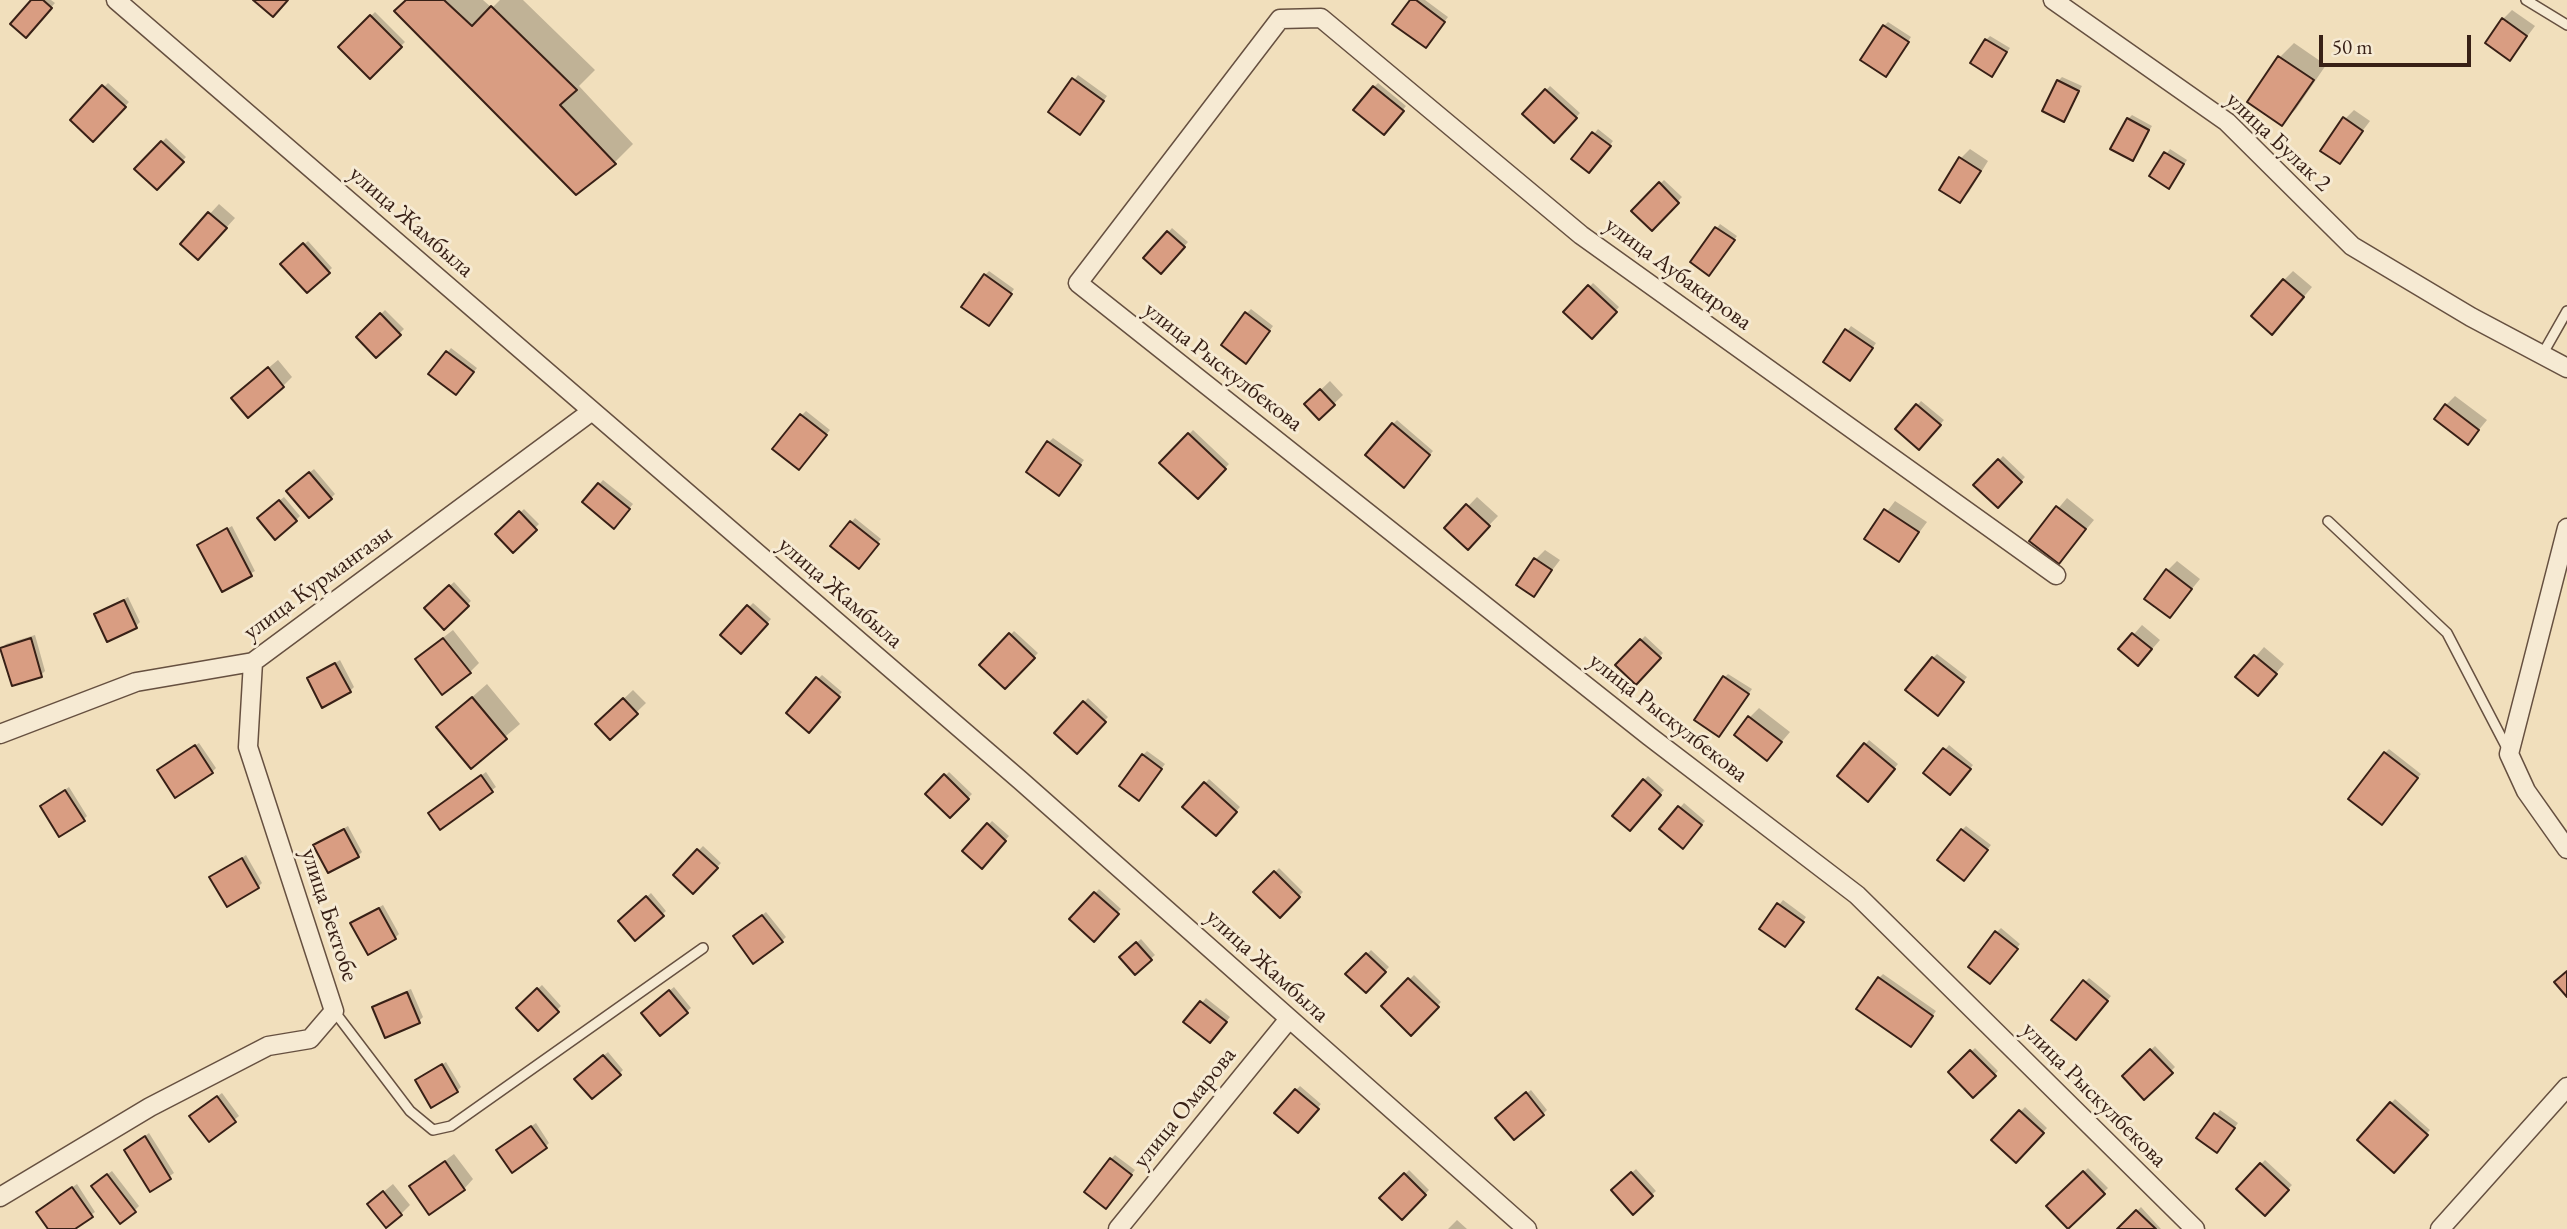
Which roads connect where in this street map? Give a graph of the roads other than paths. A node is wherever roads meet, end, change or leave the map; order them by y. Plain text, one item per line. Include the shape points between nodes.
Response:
1 (116, 0) edge
2 (2053, 0) edge
3 (2526, 0) edge
4 (2567, 26) edge
5 (1078, 283) joint
6 (2567, 310) edge
7 (2542, 355) junction
8 (2567, 368) edge
9 (592, 411) junction
10 (2328, 521) dead end
11 (2567, 528) edge
12 (2056, 575) dead end
13 (253, 662) junction
14 (0, 734) edge
15 (2509, 754) junction
16 (2567, 849) edge
17 (702, 948) dead end
18 (334, 1011) junction
19 (1289, 1018) junction
20 (2567, 1087) edge
21 (0, 1197) edge
22 (1118, 1229) edge
23 (1527, 1229) edge
24 (2195, 1229) edge
25 (2441, 1229) edge

1 - 9 street, улица Жамбыла
2 - 7 street, улица Булак 2 via 2227,122 2352,246
3 - 4 lane
5 - 12 street, улица Аубакирова via 1280,19 1321,18 1581,235
5 - 24 street, улица Рыскулбекова via 1857,895
6 - 7 lane
7 - 8 street, улица Булак 2
9 - 13 street, улица Курмангазы
9 - 19 street, улица Жамбыла
10 - 15 lane via 2447,633
11 - 15 street
13 - 14 street, улица Курмангазы via 136,682
13 - 18 street, улица Бектобе via 248,747
15 - 16 street via 2526,791
17 - 18 lane via 451,1126 433,1130 410,1111
18 - 21 street, улица Бектобе via 310,1039 268,1046 150,1107
19 - 22 street, улица Омарова
19 - 23 street, улица Жамбыла
20 - 25 street

